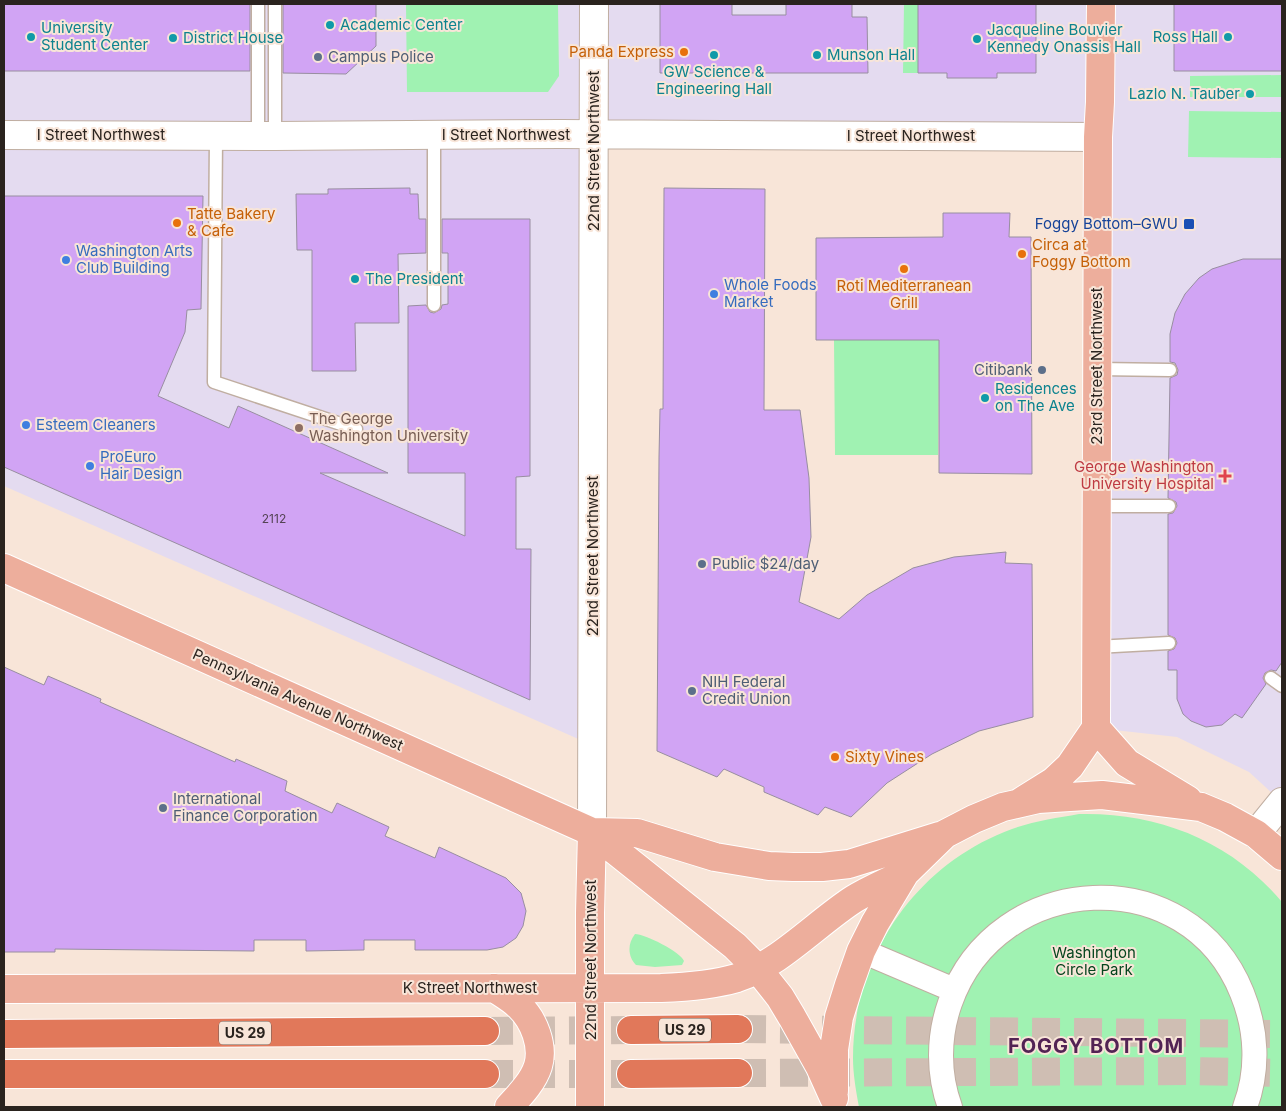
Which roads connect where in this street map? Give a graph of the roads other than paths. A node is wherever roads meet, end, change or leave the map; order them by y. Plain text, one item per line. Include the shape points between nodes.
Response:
1 (258, 4) edge
2 (275, 4) edge
3 (594, 4) edge
4 (1100, 4) edge
5 (4, 135) edge
6 (434, 135) junction
7 (595, 135) junction
8 (216, 136) junction
9 (267, 136) junction
10 (1098, 137) junction
11 (434, 305) dead end
12 (1097, 369) junction
13 (1170, 370) dead end
14 (356, 429) dead end
15 (1097, 506) junction
16 (1168, 506) dead end
17 (4, 568) edge
18 (1168, 643) dead end
19 (1096, 647) junction
20 (1271, 678) dead end
21 (1282, 686) edge
22 (1096, 728) junction
23 (1282, 802) edge
24 (1019, 803) junction
25 (1200, 807) junction
26 (592, 832) junction
27 (945, 834) junction
28 (1256, 834) junction
29 (1281, 855) edge
30 (905, 873) junction
31 (874, 956) dead end
32 (757, 968) junction
33 (494, 988) junction
34 (591, 988) junction
35 (4, 989) edge
36 (954, 990) junction
37 (631, 1030) tunnel mouth
38 (738, 1030) tunnel mouth
39 (486, 1032) tunnel mouth
40 (4, 1034) edge
41 (4, 1074) edge
42 (485, 1074) tunnel mouth
43 (631, 1074) tunnel mouth
44 (738, 1074) tunnel mouth
45 (834, 1103) edge
46 (509, 1107) edge
47 (590, 1107) edge
48 (950, 1107) edge
49 (1245, 1107) edge

1 - 9 lane
2 - 9 lane
3 - 7 street, 22nd Street Northwest
4 - 10 main road, 23rd Street Northwest
5 - 8 street, I Street Northwest
6 - 7 street, I Street Northwest
6 - 9 street, I Street Northwest
6 - 11 lane
7 - 10 street, I Street Northwest
7 - 26 street, 22nd Street Northwest
8 - 9 street, I Street Northwest
8 - 14 lane via 214,382
10 - 12 main road, 23rd Street Northwest
12 - 13 lane
12 - 15 main road, 23rd Street Northwest
15 - 16 lane
15 - 19 main road, 23rd Street Northwest
17 - 26 main road, Pennsylvania Avenue Northwest
18 - 19 lane
19 - 22 main road, 23rd Street Northwest
20 - 21 lane
22 - 24 main road via 1070,766 1054,781
22 - 25 main road via 1128,763
23 - 28 street
24 - 25 main road via 1102,795
24 - 27 main road via 974,819
25 - 28 main road
26 - 27 main road, Pennsylvania Avenue Northwest via 637,833 715,857 793,867 849,864
26 - 32 main road, Pennsylvania Avenue Northwest via 735,946
26 - 34 main road, 22nd Street Northwest
27 - 30 main road
28 - 29 main road
30 - 32 main road, K Street Northwest via 854,899
30 - 45 main road via 861,951 849,985 834,1050
31 - 36 street
32 - 34 main road, K Street Northwest via 738,978 689,986
32 - 45 main road, Pennsylvania Avenue Northwest via 780,998 820,1067
33 - 34 main road, K Street Northwest
33 - 35 main road, K Street Northwest
33 - 46 main road via 529,1018 538,1044 538,1066 523,1092
34 - 47 main road, 22nd Street Northwest
36 - 48 street via 946,1014 941,1056
36 - 49 street via 972,960 991,939 1012,922 1037,909 1090,897 1118,898 1159,909 1204,938 1237,982 1248,1009 1254,1038 1254,1066
37 - 38 highway, US 29
39 - 40 highway, US 29
41 - 42 highway
43 - 44 highway

